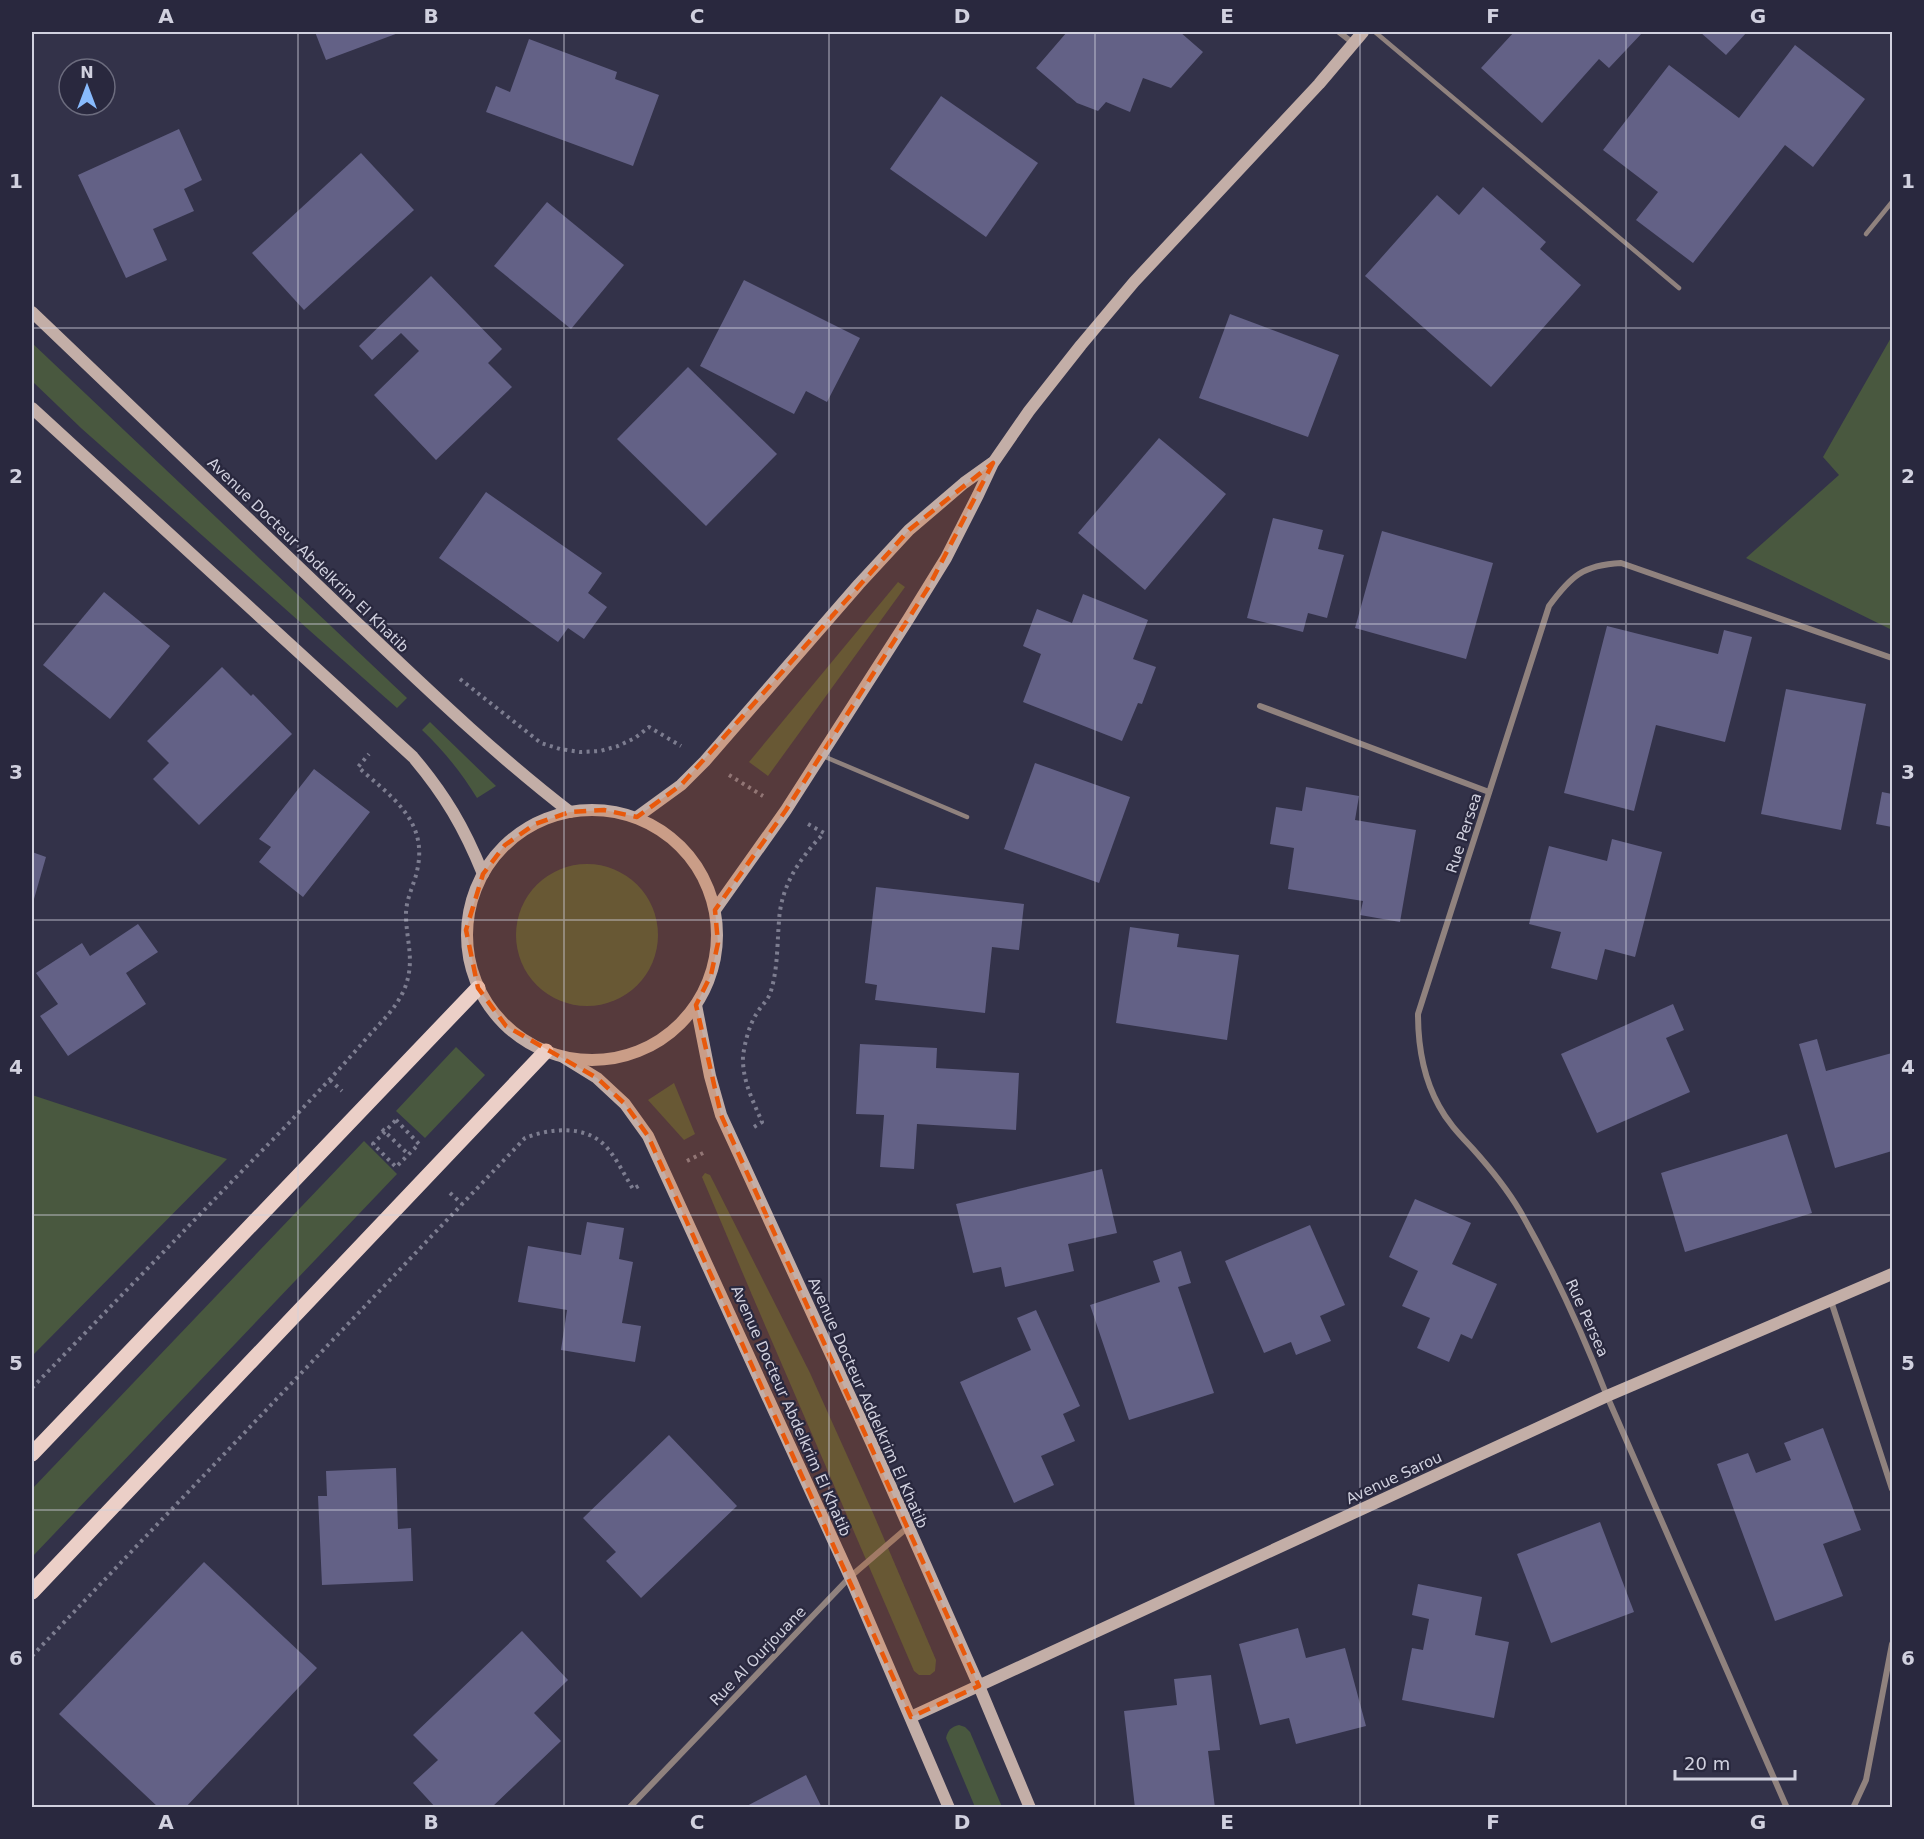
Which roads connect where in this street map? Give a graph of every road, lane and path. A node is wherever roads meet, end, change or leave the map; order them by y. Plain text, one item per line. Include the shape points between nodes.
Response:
1 (1339, 32) edge
2 (1363, 32) edge
3 (1375, 32) edge
4 (1353, 43) junction
5 (1893, 202) edge
6 (1866, 234) dead end
7 (1679, 288) dead end
8 (32, 312) edge
9 (32, 408) edge
10 (993, 463) junction
11 (1893, 658) edge
12 (428, 689) junction
13 (1260, 706) dead end
14 (387, 734) junction
15 (820, 755) junction
16 (705, 761) junction
17 (1489, 792) junction
18 (786, 810) junction
19 (570, 812) junction
20 (637, 817) junction
21 (967, 817) dead end
22 (483, 874) junction
23 (715, 910) junction
24 (478, 988) junction
25 (696, 1005) junction
26 (546, 1052) junction
27 (563, 1057) junction
28 (396, 1120) joint
29 (391, 1137) dead end
30 (733, 1140) junction
31 (402, 1148) dead end
32 (665, 1171) junction
33 (1893, 1274) edge
34 (1831, 1300) junction
35 (32, 1388) edge
36 (1606, 1396) junction
37 (32, 1454) edge
38 (1893, 1489) edge
39 (908, 1526) junction
40 (850, 1577) junction
41 (32, 1592) edge
42 (1893, 1644) edge
43 (32, 1656) edge
44 (979, 1686) junction
45 (911, 1717) junction
46 (629, 1808) edge
47 (949, 1808) edge
48 (1030, 1808) edge
49 (1787, 1808) edge
50 (1853, 1808) edge

1 - 4 street
2 - 4 main road
3 - 7 lane
4 - 10 main road via 1134,282 1029,411
5 - 6 lane
8 - 12 main road, Avenue Docteur Abdelkrim El Khatib
9 - 14 main road
10 - 15 main road via 946,558
10 - 16 main road via 909,530
11 - 17 street, Rue Persea via 1622,563 1601,564 1566,583 1549,606
12 - 16 path via 446,668 541,743 560,749 600,751 635,738 650,727
12 - 19 main road, Avenue Docteur Abdelkrim El Khatib via 497,753
13 - 17 street
14 - 22 main road via 435,783 465,832
14 - 35 path via 358,767 404,810 417,838 418,869 406,912 411,955 405,987 397,1004 330,1080
15 - 18 main road
15 - 21 lane
16 - 18 path
16 - 20 main road via 681,785
17 - 36 street, Rue Persea via 1418,1014 1421,1053 1439,1106 1497,1178 1548,1259
18 - 23 main road
18 - 30 path via 824,833 806,852 783,895 769,996 747,1036 744,1079 762,1122
19 - 20 main road via 604,810
19 - 22 main road via 535,824 505,845
20 - 23 main road via 665,832 688,853 706,879
22 - 24 main road via 471,901 466,930 468,960
23 - 25 main road via 716,954 711,975
24 - 26 main road via 506,1026
24 - 37 main road
25 - 27 main road via 680,1025 638,1052 614,1059
25 - 30 main road, Avenue Docteur Addelkrim El Khatib via 710,1076
26 - 27 main road
26 - 41 main road
27 - 32 main road, Avenue Docteur Abdelkrim El Khatib via 597,1078 625,1104 648,1136
28 - 28 path via 373,1143 396,1167 419,1143
29 - 31 path
30 - 32 path
30 - 39 main road, Avenue Docteur Addelkrim El Khatib
32 - 40 main road, Avenue Docteur Abdelkrim El Khatib
32 - 43 path via 633,1189 607,1147 592,1137 558,1129 525,1138
33 - 34 main road, Avenue Sarou
34 - 36 main road, Avenue Sarou
34 - 38 street
36 - 44 main road, Avenue Sarou
36 - 49 street, Rue Persea
39 - 40 street, Rue Al Ourjouane
39 - 44 main road, Avenue Docteur Addelkrim El Khatib
40 - 45 main road, Avenue Docteur Abdelkrim El Khatib
40 - 46 street, Rue Al Ourjouane
42 - 50 street via 1866,1780
44 - 45 main road, Avenue Sarou
44 - 48 main road, Avenue Docteur Addelkrim El Khatib
45 - 47 main road, Avenue Docteur Abdelkrim El Khatib

